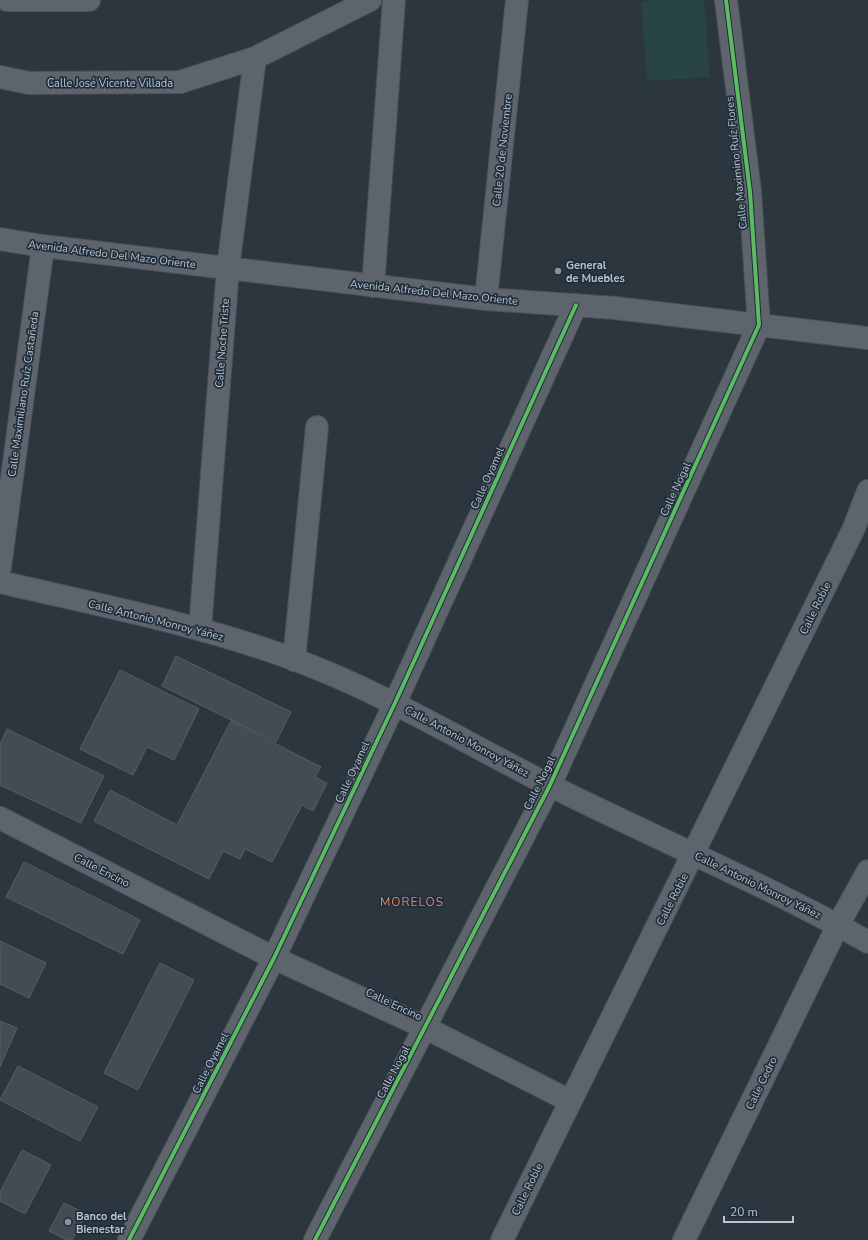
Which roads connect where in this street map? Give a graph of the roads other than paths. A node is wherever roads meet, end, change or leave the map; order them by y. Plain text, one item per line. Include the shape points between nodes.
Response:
1 (10, 0) edge
2 (89, 0) edge
3 (370, 0) edge
4 (394, 0) edge
5 (517, 0) edge
6 (726, 0) edge
7 (255, 58) junction
8 (0, 77) edge
9 (0, 239) edge
10 (43, 246) junction
11 (228, 268) junction
12 (373, 286) junction
13 (486, 299) junction
14 (576, 304) junction
15 (759, 325) junction
16 (868, 338) edge
17 (317, 427) dead end
18 (868, 491) edge
19 (0, 567) edge
20 (0, 582) edge
21 (200, 629) junction
22 (294, 660) junction
23 (395, 703) junction
24 (550, 785) junction
25 (0, 818) edge
26 (695, 854) junction
27 (868, 871) edge
28 (838, 926) junction
29 (868, 942) edge
30 (274, 958) junction
31 (426, 1028) junction
32 (570, 1101) junction
33 (129, 1240) edge
34 (315, 1240) edge
35 (502, 1240) edge
36 (684, 1240) edge

1 - 2 street
3 - 7 street, Calle José Vicente Villada
4 - 12 street
5 - 13 street, Calle 20 de Noviembre
6 - 15 street, Calle Maximino Ruíz Flores via 750,192
7 - 8 street, Calle José Vicente Villada via 180,82 29,83
7 - 11 street, Calle Noche Triste
9 - 10 street, Avenida Alfredo Del Mazo Oriente
10 - 11 street, Avenida Alfredo Del Mazo Oriente
10 - 19 street, Calle Maximiliano Ruíz Castañeda
11 - 12 street, Avenida Alfredo Del Mazo Oriente
11 - 21 street, Calle Noche Triste
12 - 13 street, Avenida Alfredo Del Mazo Oriente
13 - 14 street, Avenida Alfredo Del Mazo Oriente
14 - 15 street, Avenida Alfredo Del Mazo Oriente
14 - 23 street, Calle Oyamel
15 - 16 street, Avenida Alfredo Del Mazo Oriente
15 - 24 street, Calle Nogal
17 - 22 street
18 - 26 street, Calle Roble via 854,528
20 - 21 street, Calle Antonio Monroy Yáñez
21 - 22 street, Calle Antonio Monroy Yáñez
22 - 23 street, Calle Antonio Monroy Yáñez
23 - 24 street, Calle Antonio Monroy Yáñez
23 - 30 street, Calle Oyamel
24 - 26 street, Calle Antonio Monroy Yáñez
24 - 31 street, Calle Nogal
25 - 30 street, Calle Encino
26 - 28 street, Calle Antonio Monroy Yáñez
26 - 32 street, Calle Roble
27 - 28 street, Calle Cedro
28 - 29 street, Calle Antonio Monroy Yáñez
28 - 36 street, Calle Cedro
30 - 31 street, Calle Encino
30 - 33 street, Calle Oyamel
31 - 32 street, Calle Encino
31 - 34 street, Calle Nogal
32 - 35 street, Calle Roble

